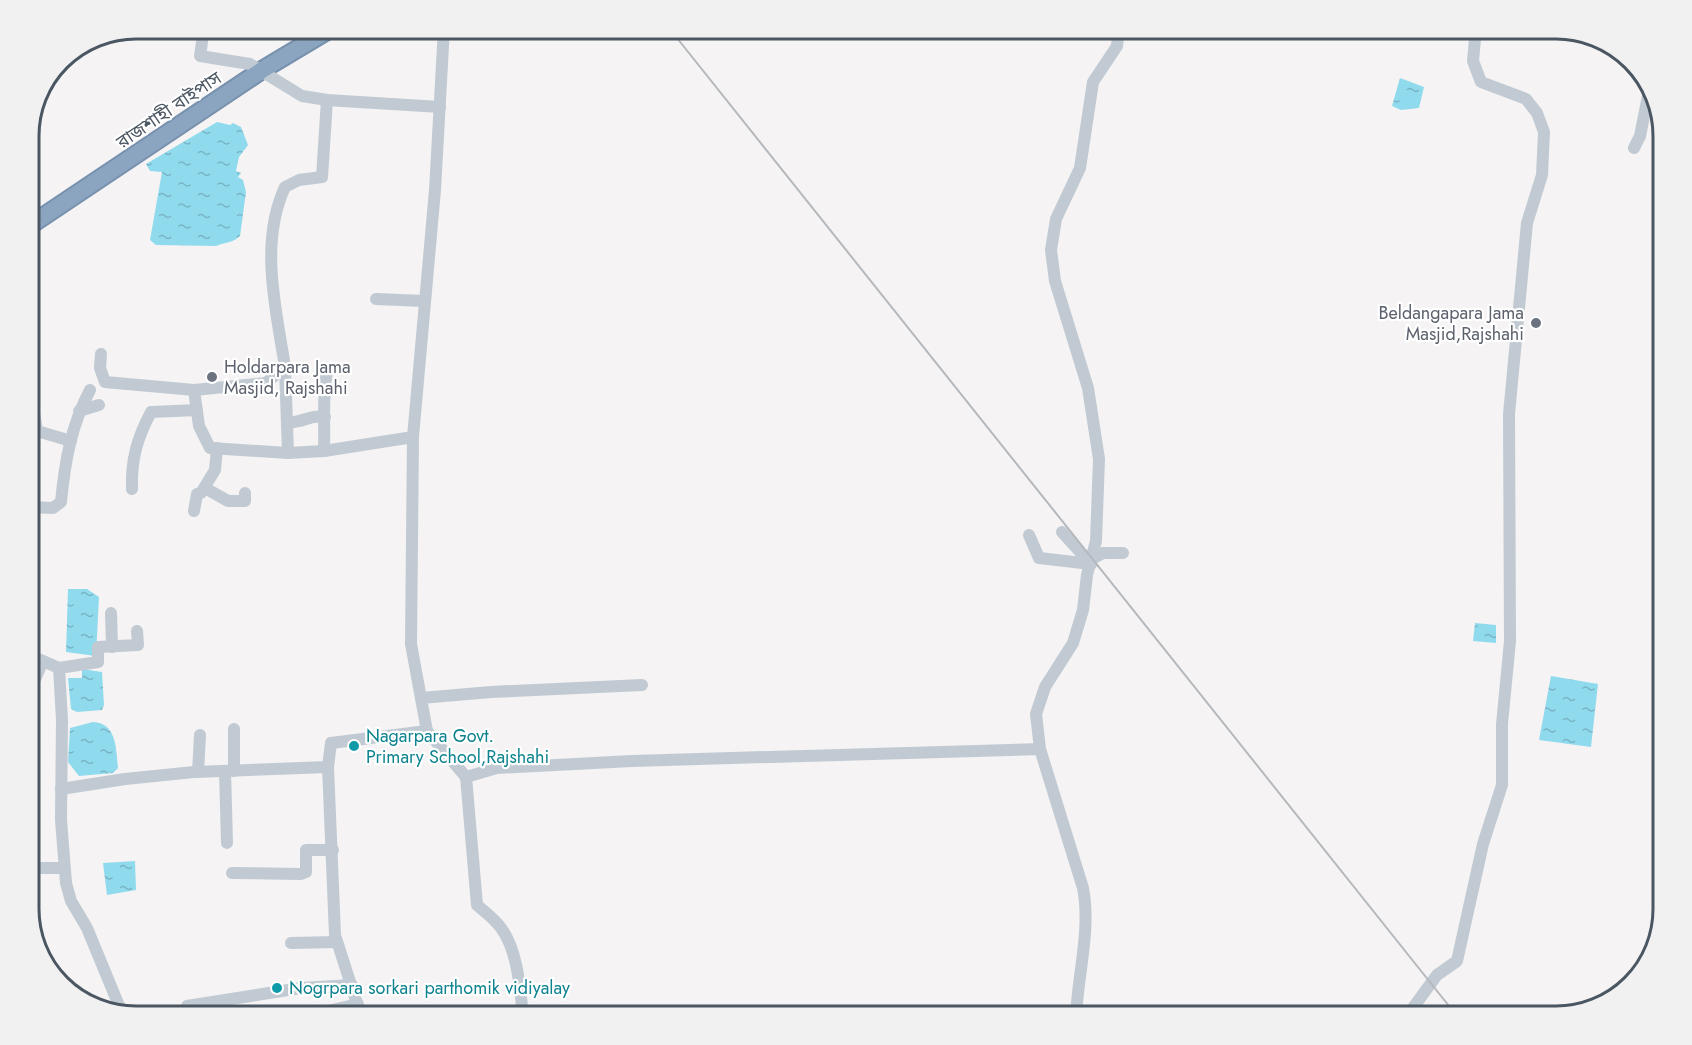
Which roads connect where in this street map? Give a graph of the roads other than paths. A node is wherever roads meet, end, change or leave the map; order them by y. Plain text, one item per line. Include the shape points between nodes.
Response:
1 (202, 39) edge
2 (314, 39) edge
3 (443, 39) edge
4 (1118, 39) edge
5 (1475, 39) edge
6 (262, 70) junction
7 (327, 100) junction
8 (1647, 102) edge
9 (440, 107) junction
10 (1634, 148) dead end
11 (39, 219) edge
12 (376, 298) dead end
13 (424, 302) junction
14 (101, 354) dead end
15 (285, 367) junction
16 (327, 372) dead end
17 (90, 390) dead end
18 (194, 390) junction
19 (99, 405) dead end
20 (197, 410) junction
21 (78, 411) junction
22 (325, 417) junction
23 (289, 422) junction
24 (39, 432) edge
25 (413, 437) junction
26 (71, 441) junction
27 (218, 448) junction
28 (324, 451) junction
29 (288, 453) junction
30 (205, 488) junction
31 (132, 489) dead end
32 (245, 493) dead end
33 (39, 507) edge
34 (194, 511) dead end
35 (1062, 532) dead end
36 (1029, 535) dead end
37 (1123, 553) dead end
38 (1091, 561) junction
39 (111, 613) dead end
40 (137, 631) dead end
41 (112, 647) junction
42 (39, 659) edge
43 (43, 661) junction
44 (59, 668) junction
45 (39, 670) edge
46 (642, 685) dead end
47 (421, 698) junction
48 (234, 729) dead end
49 (427, 731) junction
50 (200, 735) dead end
51 (1040, 749) junction
52 (328, 767) junction
53 (229, 771) junction
54 (198, 772) junction
55 (466, 777) junction
56 (61, 789) junction
57 (227, 843) dead end
58 (333, 850) junction
59 (39, 868) edge
60 (64, 868) junction
61 (232, 873) dead end
62 (337, 942) junction
63 (291, 943) dead end
64 (352, 986) junction
65 (118, 1004) edge
66 (187, 1006) dead end
67 (359, 1006) edge
68 (521, 1006) edge
69 (1077, 1006) edge
70 (1415, 1006) edge

1 - 6 street via 200,56 250,64
2 - 6 highway, রাজশাহী বাইপাস
3 - 9 street
4 - 38 street via 1093,82 1080,168 1056,219 1052,250 1055,281 1088,388 1099,459 1096,541
5 - 70 street via 1473,61 1481,82 1526,99 1537,112 1544,132 1542,175 1527,223 1509,414 1510,641 1502,724 1502,785 1483,843 1457,961 1437,975
6 - 7 street via 302,96
6 - 11 highway, রাজশাহী বাইপাস
7 - 9 street
7 - 15 street via 322,177 299,180 285,187 273,226 272,283
8 - 10 street
9 - 13 street
12 - 13 street
13 - 25 street
14 - 18 street via 105,382
15 - 18 street via 266,383
15 - 23 street
16 - 22 street via 322,401
17 - 21 street
18 - 20 street
19 - 21 street
20 - 27 street via 199,426 210,448
20 - 31 street via 151,412 137,439
21 - 26 street
22 - 23 street via 312,415 299,423
22 - 28 street
23 - 29 street
24 - 26 street
25 - 28 street
25 - 47 street via 411,644
26 - 33 street via 61,502 53,507
27 - 29 street
27 - 30 street via 215,470
28 - 29 street
30 - 32 street via 228,501 245,501
30 - 34 street via 198,494
35 - 38 street
36 - 38 street via 1039,558
37 - 38 street via 1103,553
38 - 51 street via 1073,643 1045,687 1036,714
39 - 41 street
40 - 41 street via 138,645
41 - 44 street via 98,647 98,662
42 - 43 street
43 - 44 street
43 - 45 street
44 - 56 street
46 - 47 street
47 - 49 street
48 - 53 street
49 - 52 street via 331,743
49 - 55 street
50 - 54 street
51 - 55 street via 632,761 497,768
51 - 69 street via 1086,905
52 - 53 street
52 - 58 street
53 - 54 street
53 - 57 street
54 - 56 street
55 - 68 street via 477,904 507,936
56 - 60 street
58 - 61 street via 306,850 306,872 301,874
58 - 62 street
59 - 60 street
60 - 65 street via 71,901 87,928
62 - 63 street
62 - 64 street
64 - 66 street via 302,988
64 - 67 street

